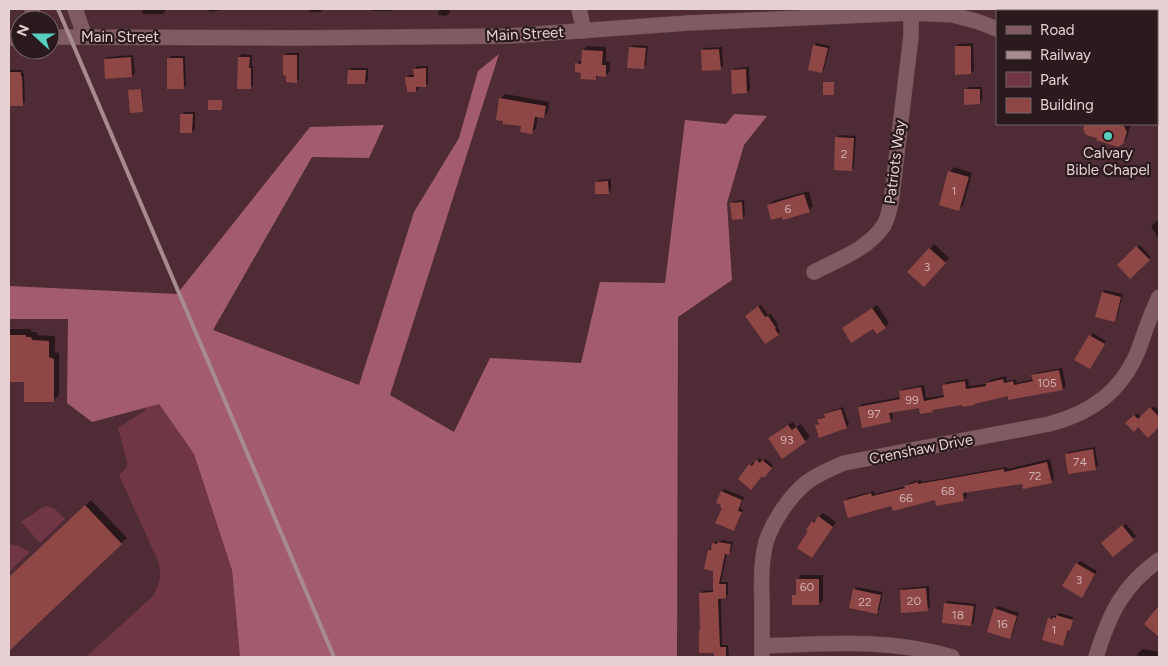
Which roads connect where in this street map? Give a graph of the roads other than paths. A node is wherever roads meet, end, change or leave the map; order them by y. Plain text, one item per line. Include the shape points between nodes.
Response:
1 (75, 9) edge
2 (579, 9) edge
3 (911, 13) junction
4 (584, 30) junction
5 (996, 30) edge
6 (60, 37) edge
7 (85, 37) junction
8 (814, 272) dead end
9 (1159, 297) edge
10 (1159, 560) edge
11 (762, 652) edge
12 (952, 657) edge
13 (1096, 657) edge

1 - 7 street
2 - 4 street
3 - 4 street, Main Street
3 - 5 street, Main Street via 953,15
3 - 8 street, Patriots Way via 891,202 886,219 880,231 865,245
4 - 7 street, Main Street via 509,36
6 - 7 street, Main Street
9 - 11 street, Crenshaw Drive via 1137,352 1121,380 1109,394 1082,413 1049,424 844,463 807,482 784,509 766,542 762,582
10 - 13 street via 1133,582 1119,601 1108,620
11 - 12 street via 854,643 889,644

